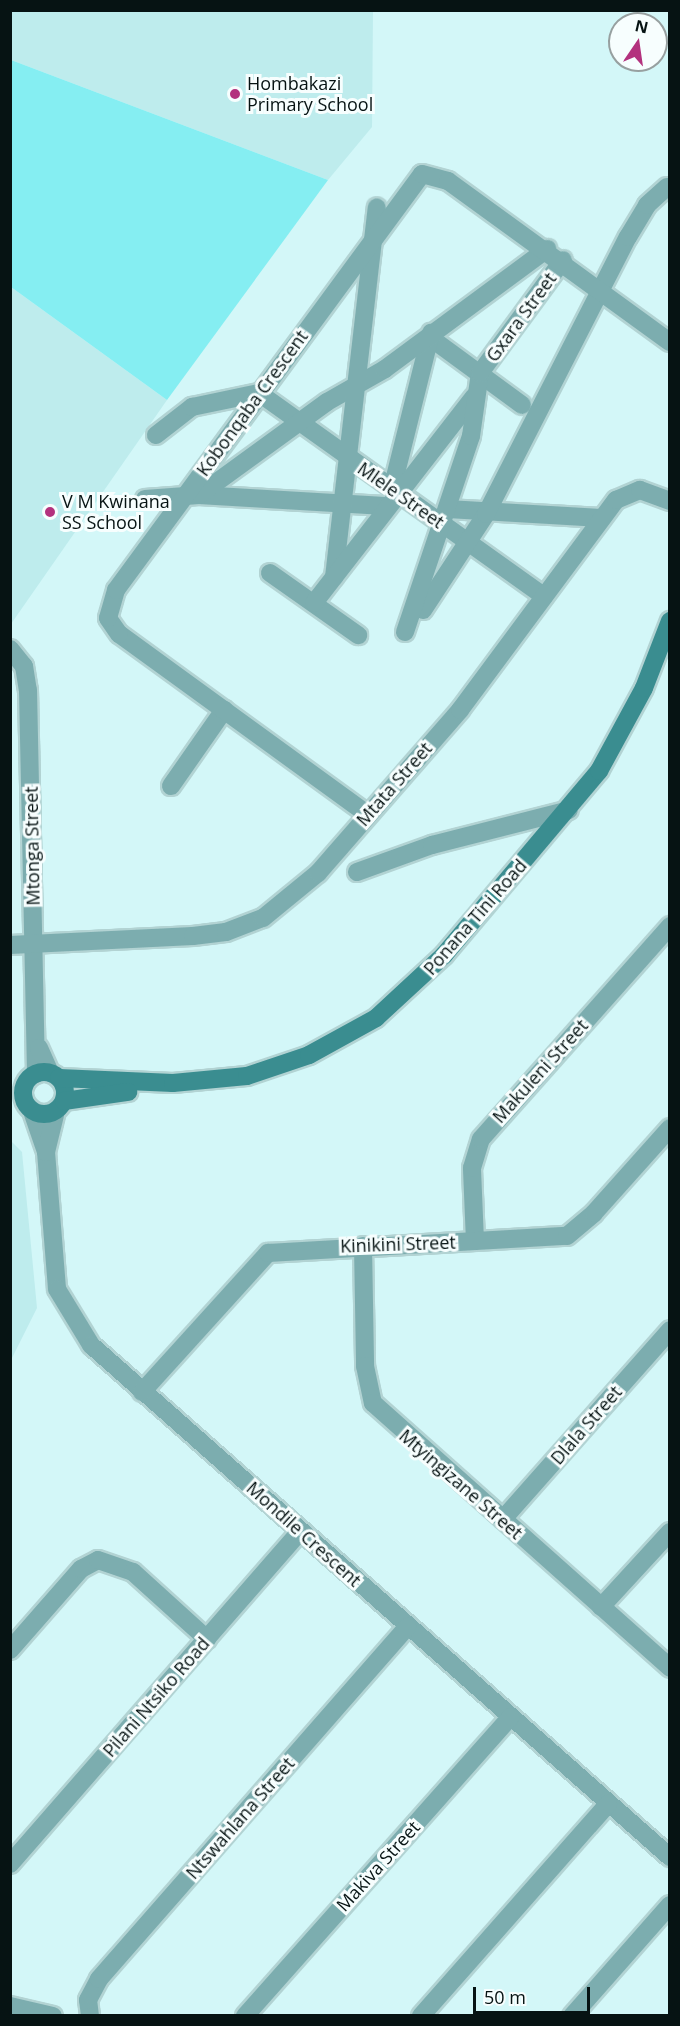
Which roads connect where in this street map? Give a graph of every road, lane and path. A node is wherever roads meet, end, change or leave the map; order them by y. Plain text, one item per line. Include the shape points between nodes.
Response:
1 (667, 187) dead end
2 (376, 207) dead end
3 (369, 241) junction
4 (547, 249) junction
5 (563, 260) junction
6 (599, 289) junction
7 (434, 337) junction
8 (669, 342) edge
9 (479, 380) junction
10 (355, 387) junction
11 (259, 393) junction
12 (522, 405) dead end
13 (300, 422) junction
14 (156, 435) dead end
15 (350, 459) junction
16 (192, 495) junction
17 (391, 496) junction
18 (145, 499) dead end
19 (669, 501) edge
20 (345, 503) junction
21 (486, 514) junction
22 (445, 517) junction
23 (602, 518) junction
24 (468, 543) junction
25 (270, 573) dead end
26 (334, 577) junction
27 (544, 596) junction
28 (314, 603) junction
29 (423, 610) dead end
30 (669, 621) edge
31 (405, 632) dead end
32 (358, 635) dead end
33 (10, 649) edge
34 (224, 710) junction
35 (171, 786) dead end
36 (569, 810) junction
37 (367, 814) junction
38 (357, 872) dead end
39 (669, 926) edge
40 (34, 943) junction
41 (10, 945) edge
42 (36, 1078) edge
43 (173, 1083) junction
44 (23, 1106) edge
45 (60, 1106) junction
46 (669, 1128) edge
47 (46, 1152) junction
48 (475, 1241) junction
49 (363, 1246) junction
50 (669, 1330) edge
51 (142, 1392) junction
52 (502, 1519) junction
53 (301, 1531) junction
54 (669, 1532) edge
55 (601, 1607) junction
56 (407, 1627) junction
57 (207, 1639) junction
58 (10, 1650) edge
59 (669, 1668) edge
60 (510, 1717) junction
61 (608, 1804) junction
62 (669, 1857) edge
63 (10, 1864) edge
64 (669, 1905) edge
65 (10, 2006) edge
66 (53, 2016) edge
67 (90, 2016) edge
68 (245, 2016) edge
69 (421, 2016) edge
70 (572, 2016) edge

1 - 6 street via 647,205
2 - 3 street
3 - 4 street, Kobonqaba Crescent via 410,184 428,174
3 - 10 street
3 - 11 street, Kobonqaba Crescent
4 - 5 street, Kobonqaba Crescent
4 - 7 street
5 - 6 street, Kobonqaba Crescent
5 - 9 street, Gxara Street
6 - 8 street, Kobonqaba Crescent
6 - 21 street
7 - 9 street, Gxara Street
7 - 10 street
7 - 17 street
9 - 12 street, Gxara Street
9 - 17 street via 447,438
9 - 22 street via 471,436
10 - 13 street
10 - 15 street
11 - 13 street, Mlele Street
11 - 14 street via 192,407
11 - 16 street, Kobonqaba Crescent
13 - 15 street, Mlele Street
13 - 16 street
15 - 17 street, Mlele Street
15 - 20 street
16 - 18 street
16 - 20 street
16 - 34 street, Kobonqaba Crescent via 116,590 108,618 119,634
17 - 20 street
17 - 22 street, Mlele Street
17 - 26 street
19 - 23 street, Mtata Street via 634,490 620,495
20 - 26 street
21 - 22 street
21 - 23 street
21 - 24 street
22 - 24 street, Mlele Street
22 - 31 street
23 - 27 street, Mtata Street
24 - 27 street, Mlele Street
24 - 29 street
25 - 28 street
26 - 28 street
27 - 37 street, Mtata Street via 460,710
28 - 32 street
30 - 36 street, Ponana Tini Road via 617,743
33 - 40 street, Mtonga Street via 24,666 28,690
34 - 35 street
34 - 37 street, Kobonqaba Crescent
36 - 38 street via 432,845
36 - 43 street, Ponana Tini Road via 444,955 376,1018 309,1055 247,1076
37 - 40 street, Mtata Street via 318,873 244,927 193,936
39 - 48 street, Makuleni Street via 481,1139 472,1168
40 - 41 street, Mtata Street
40 - 42 street, Mtonga Street via 39,1048
42 - 43 street, Ponana Tini Road
42 - 44 street
42 - 45 street
43 - 45 street, Ponana Tini Road
44 - 45 street, Ponana Tini Road
44 - 47 street, Mondile Crescent
45 - 47 street, Mondile Crescent
46 - 48 street, Kinikini Street via 576,1231 553,1239
47 - 51 street, Mondile Crescent via 57,1289 91,1345
48 - 49 street, Kinikini Street
49 - 51 street, Kinikini Street via 287,1248 263,1257
49 - 52 street, Mtyingizane Street via 365,1366 373,1403
50 - 52 street, Dlala Street
51 - 53 street, Mondile Crescent
52 - 55 street, Mtyingizane Street
53 - 56 street, Mondile Crescent
53 - 57 street, Pilani Ntsiko Road
54 - 55 street
55 - 59 street, Mtyingizane Street
56 - 60 street, Mondile Crescent
56 - 67 street, Ntswahlana Street via 99,1979 88,2000
57 - 58 street via 133,1572 98,1560 81,1569
57 - 63 street, Pilani Ntsiko Road
60 - 61 street, Mondile Crescent
60 - 68 street, Makiva Street
61 - 62 street, Mondile Crescent
61 - 69 street
64 - 70 street
65 - 66 street

